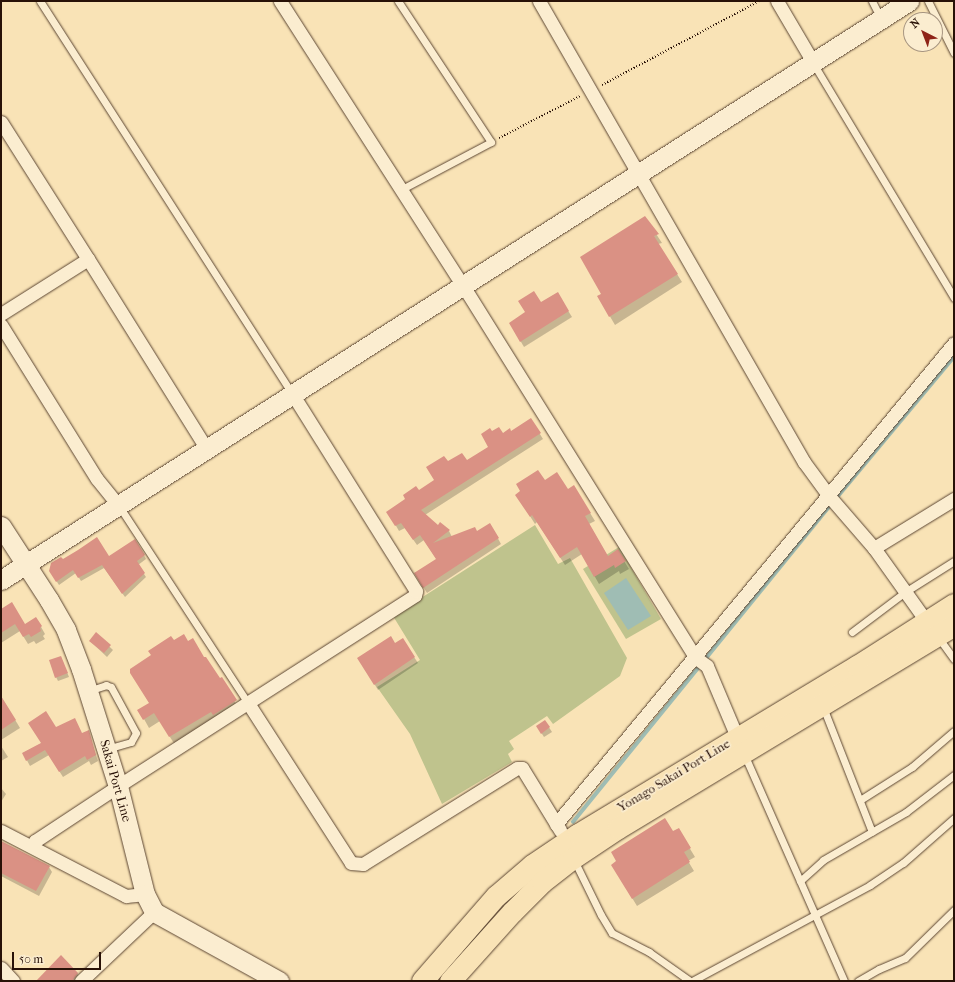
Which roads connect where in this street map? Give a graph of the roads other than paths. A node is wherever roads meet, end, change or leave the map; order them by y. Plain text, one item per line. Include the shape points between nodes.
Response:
1 (40, 1) edge
2 (280, 1) edge
3 (398, 1) edge
4 (539, 1) edge
5 (777, 1) edge
6 (872, 1) edge
7 (909, 1) edge
8 (928, 1) edge
9 (881, 19) junction
10 (954, 53) edge
11 (813, 62) junction
12 (1, 122) edge
13 (639, 173) junction
14 (400, 190) junction
15 (88, 259) junction
16 (462, 284) junction
17 (954, 298) edge
18 (1, 314) edge
19 (1, 325) edge
20 (954, 344) edge
21 (292, 393) junction
22 (206, 448) junction
23 (829, 496) junction
24 (954, 499) edge
25 (118, 505) junction
26 (1, 526) edge
27 (874, 548) junction
28 (954, 561) edge
29 (26, 564) junction
30 (1, 580) edge
31 (905, 592) junction
32 (954, 604) edge
33 (954, 625) edge
34 (931, 628) junction
35 (852, 632) dead end
36 (695, 657) junction
37 (954, 660) edge
38 (88, 691) junction
39 (248, 703) junction
40 (822, 704) junction
41 (954, 731) edge
42 (741, 745) junction
43 (106, 749) junction
44 (954, 775) edge
45 (118, 786) junction
46 (860, 800) junction
47 (954, 818) edge
48 (556, 824) junction
49 (1, 832) edge
50 (872, 832) junction
51 (32, 846) junction
52 (570, 850) junction
53 (800, 881) junction
54 (145, 894) junction
55 (954, 910) edge
56 (154, 912) junction
57 (814, 914) junction
58 (1, 968) edge
59 (273, 979) edge
60 (13, 981) edge
61 (81, 981) edge
62 (422, 981) edge
63 (450, 981) edge
64 (691, 981) edge
65 (844, 981) edge
66 (858, 981) edge

1 - 21 lane
2 - 14 street
3 - 14 lane via 491,142
4 - 13 street
5 - 11 street
6 - 9 lane
7 - 9 street
8 - 10 lane
9 - 11 street
11 - 13 street
11 - 17 lane
12 - 15 street
13 - 16 street
13 - 23 street via 804,462
14 - 16 street
15 - 18 street
15 - 22 street
16 - 21 street
16 - 36 street
19 - 25 street via 97,479
20 - 23 street
21 - 22 street
21 - 39 street via 416,590 415,595
22 - 25 street
23 - 27 street
23 - 36 street
24 - 27 street
25 - 29 street
25 - 39 lane
26 - 29 street, Sakai Port Line
27 - 31 street
28 - 31 lane
29 - 30 street
29 - 38 street, Sakai Port Line via 66,630
31 - 34 street
31 - 35 lane
32 - 34 main road, Yonago Sakai Port Line
33 - 34 main road, Yonago Sakai Port Line
34 - 37 lane
34 - 40 main road, Yonago Sakai Port Line
34 - 42 main road, Yonago Sakai Port Line
36 - 42 street via 707,666
36 - 48 street
38 - 43 street, Sakai Port Line
38 - 43 lane via 106,685 111,687 136,733 131,742
39 - 45 street
39 - 48 street via 351,863 363,864 518,768 522,768
40 - 42 main road, Yonago Sakai Port Line
40 - 46 lane
41 - 46 lane via 912,766
42 - 52 main road, Yonago Sakai Port Line via 618,828
42 - 53 lane
43 - 45 street, Sakai Port Line
44 - 50 lane via 906,812
45 - 51 street
45 - 54 street, Sakai Port Line
46 - 50 lane
47 - 57 lane via 903,863 870,885
48 - 52 street
49 - 51 street
50 - 53 lane via 823,860
51 - 54 street via 126,896
52 - 62 main road, Yonago Sakai Port Line via 532,865 496,896
52 - 63 main road, Yonago Sakai Port Line
52 - 64 lane via 612,933 649,952
53 - 57 lane
54 - 56 street, Sakai Port Line
55 - 66 lane via 905,958 879,968
56 - 59 street
56 - 61 street
57 - 64 lane
57 - 65 lane
58 - 60 street

